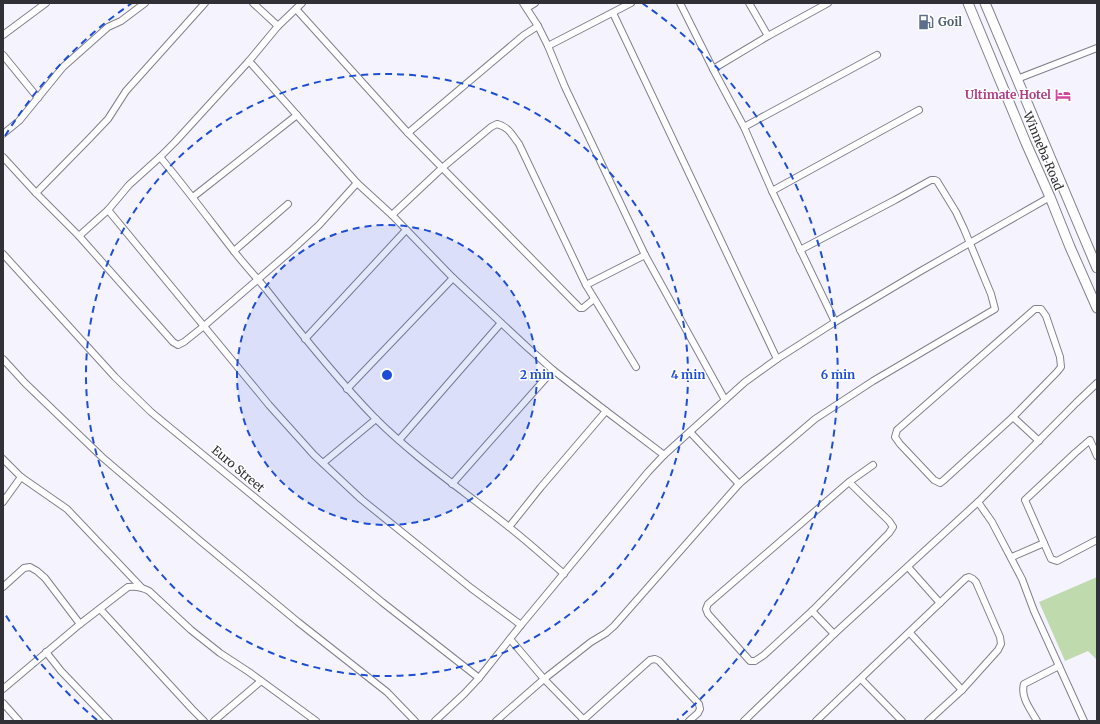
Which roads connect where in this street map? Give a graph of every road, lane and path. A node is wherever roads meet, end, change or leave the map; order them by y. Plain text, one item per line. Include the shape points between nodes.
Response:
1 (46, 3) edge
2 (145, 3) edge
3 (205, 3) edge
4 (253, 3) edge
5 (302, 3) edge
6 (535, 3) edge
7 (631, 3) edge
8 (680, 3) edge
9 (749, 3) edge
10 (828, 3) edge
11 (968, 3) edge
12 (985, 3) edge
13 (525, 6) edge
14 (296, 9) junction
15 (613, 13) junction
16 (278, 26) junction
17 (538, 26) junction
18 (3, 35) edge
19 (768, 36) junction
20 (548, 46) junction
21 (1097, 48) edge
22 (877, 55) dead end
23 (3, 56) edge
24 (249, 60) junction
25 (713, 69) junction
26 (1016, 79) junction
27 (1002, 86) junction
28 (1023, 94) junction
29 (38, 98) junction
30 (919, 110) dead end
31 (297, 115) junction
32 (744, 127) junction
33 (408, 133) junction
34 (3, 134) edge
35 (3, 157) edge
36 (160, 157) junction
37 (442, 168) junction
38 (357, 183) junction
39 (772, 191) junction
40 (36, 193) junction
41 (193, 197) junction
42 (1050, 197) junction
43 (288, 204) dead end
44 (108, 210) junction
45 (392, 215) junction
46 (406, 230) junction
47 (79, 236) junction
48 (970, 242) junction
49 (800, 250) junction
50 (234, 251) junction
51 (3, 254) edge
52 (644, 255) junction
53 (1097, 268) edge
54 (452, 278) junction
55 (258, 279) junction
56 (586, 285) junction
57 (594, 299) junction
58 (1097, 308) edge
59 (835, 322) junction
60 (501, 323) junction
61 (204, 326) junction
62 (305, 339) junction
63 (3, 359) edge
64 (777, 359) junction
65 (636, 366) dead end
66 (553, 370) junction
67 (1097, 383) edge
68 (348, 389) junction
69 (725, 400) junction
70 (606, 411) junction
71 (1013, 417) junction
72 (376, 419) junction
73 (690, 432) junction
74 (399, 440) junction
75 (1039, 441) junction
76 (664, 455) junction
77 (1097, 456) edge
78 (3, 459) edge
79 (323, 463) junction
80 (873, 465) dead end
81 (22, 477) junction
82 (849, 482) junction
83 (452, 484) junction
84 (739, 484) junction
85 (3, 502) edge
86 (978, 502) junction
87 (509, 527) junction
88 (1097, 540) edge
89 (1044, 543) junction
90 (1012, 557) junction
91 (908, 566) junction
92 (564, 574) junction
93 (3, 587) edge
94 (141, 587) junction
95 (940, 603) junction
96 (100, 609) junction
97 (812, 611) junction
98 (80, 624) junction
99 (521, 625) junction
100 (910, 633) junction
101 (834, 634) junction
102 (510, 639) junction
103 (46, 652) junction
104 (1059, 666) junction
105 (479, 678) junction
106 (544, 678) junction
107 (861, 679) junction
108 (261, 681) junction
109 (3, 689) edge
110 (962, 690) junction
111 (3, 703) edge
112 (583, 720) edge
113 (19, 721) edge
114 (109, 721) edge
115 (204, 721) edge
116 (214, 721) edge
117 (316, 721) edge
118 (415, 721) edge
119 (435, 721) edge
120 (496, 721) edge
121 (689, 721) edge
122 (744, 721) edge
123 (816, 721) edge
124 (902, 721) edge
125 (928, 721) edge
126 (1037, 721) edge
127 (1084, 721) edge

1 - 18 street
2 - 29 street via 121,21 108,27 63,67
3 - 40 street via 126,91 108,119
4 - 16 street
5 - 14 street
6 - 13 street
7 - 15 street
8 - 25 street
9 - 19 street
10 - 19 street
11 - 27 highway, Winneba Road
12 - 26 highway, Winneba Road
13 - 17 street
14 - 16 street
14 - 33 street
15 - 20 street
15 - 64 street
16 - 24 street
17 - 20 street
17 - 33 street
19 - 25 street
20 - 52 street via 565,88
21 - 26 street
22 - 32 street
23 - 29 street
24 - 31 street
24 - 36 street
25 - 32 street
26 - 28 highway, Winneba Road
27 - 28 highway via 1011,82
27 - 42 highway, Winneba Road
28 - 53 highway, Winneba Road
29 - 34 street via 19,121
30 - 39 street
31 - 38 street
31 - 41 street
32 - 39 street
33 - 37 street
35 - 40 street
36 - 41 street
36 - 44 street via 128,185
37 - 45 street
37 - 56 street via 491,127 497,124 504,126 519,144
37 - 57 street via 580,308
38 - 45 street
38 - 55 street via 319,225
39 - 49 street
40 - 47 street
41 - 50 street
42 - 48 street
42 - 58 highway, Winneba Road
43 - 50 street
44 - 47 street
44 - 61 street
45 - 46 street
46 - 54 street
46 - 62 street
47 - 61 street via 173,342 178,345 184,342
48 - 49 street via 937,181 931,180
48 - 59 street
48 - 84 street via 995,309 815,418
49 - 59 street
50 - 55 street
51 - 105 street, Euro Street via 115,377 151,412 382,602
52 - 56 street
52 - 69 street
54 - 60 street
54 - 68 street
55 - 61 street
55 - 62 street
56 - 57 street
57 - 65 street
59 - 64 street
60 - 66 street
60 - 74 street
61 - 79 street via 269,405
62 - 68 street
63 - 118 street via 102,457 298,622 387,692
64 - 69 street
66 - 70 street
66 - 83 street
67 - 75 street
68 - 72 street
69 - 73 street
70 - 76 street
70 - 87 street
71 - 71 street via 940,483 934,480 895,437 897,430 1035,309 1041,309 1046,316 1061,367
71 - 75 street
72 - 74 street
72 - 79 street
73 - 76 street
73 - 84 street
74 - 83 street
75 - 86 street
76 - 92 street
77 - 89 street via 1090,440 1025,500
78 - 81 street
79 - 99 street via 361,499
80 - 82 street
81 - 85 street
81 - 94 street via 67,509
82 - 97 street via 893,527
82 - 97 street via 708,604 706,609 750,661 764,655
83 - 87 street
84 - 106 street via 614,626
86 - 90 street
86 - 91 street
87 - 92 street
88 - 89 street via 1057,561 1051,559
89 - 90 street
90 - 104 street
91 - 95 street
91 - 101 street
92 - 99 street
93 - 98 street via 24,568 30,567 37,571 62,599
94 - 96 street via 128,587
94 - 108 street via 149,591 220,653
95 - 100 street
95 - 110 street via 966,578 973,579 1000,637 1001,644 998,650
96 - 98 street
96 - 115 street
97 - 101 street
98 - 103 street
99 - 102 street
100 - 107 street
100 - 110 street
101 - 122 street
102 - 105 street
102 - 106 street
103 - 109 street
103 - 114 street
104 - 126 street via 1024,684 1022,689
104 - 127 street
105 - 119 street
106 - 112 street
106 - 120 street
107 - 123 street
107 - 124 street
108 - 116 street
108 - 117 street
110 - 125 street
111 - 113 street
112 - 121 street via 654,659 659,661 699,704 700,709

